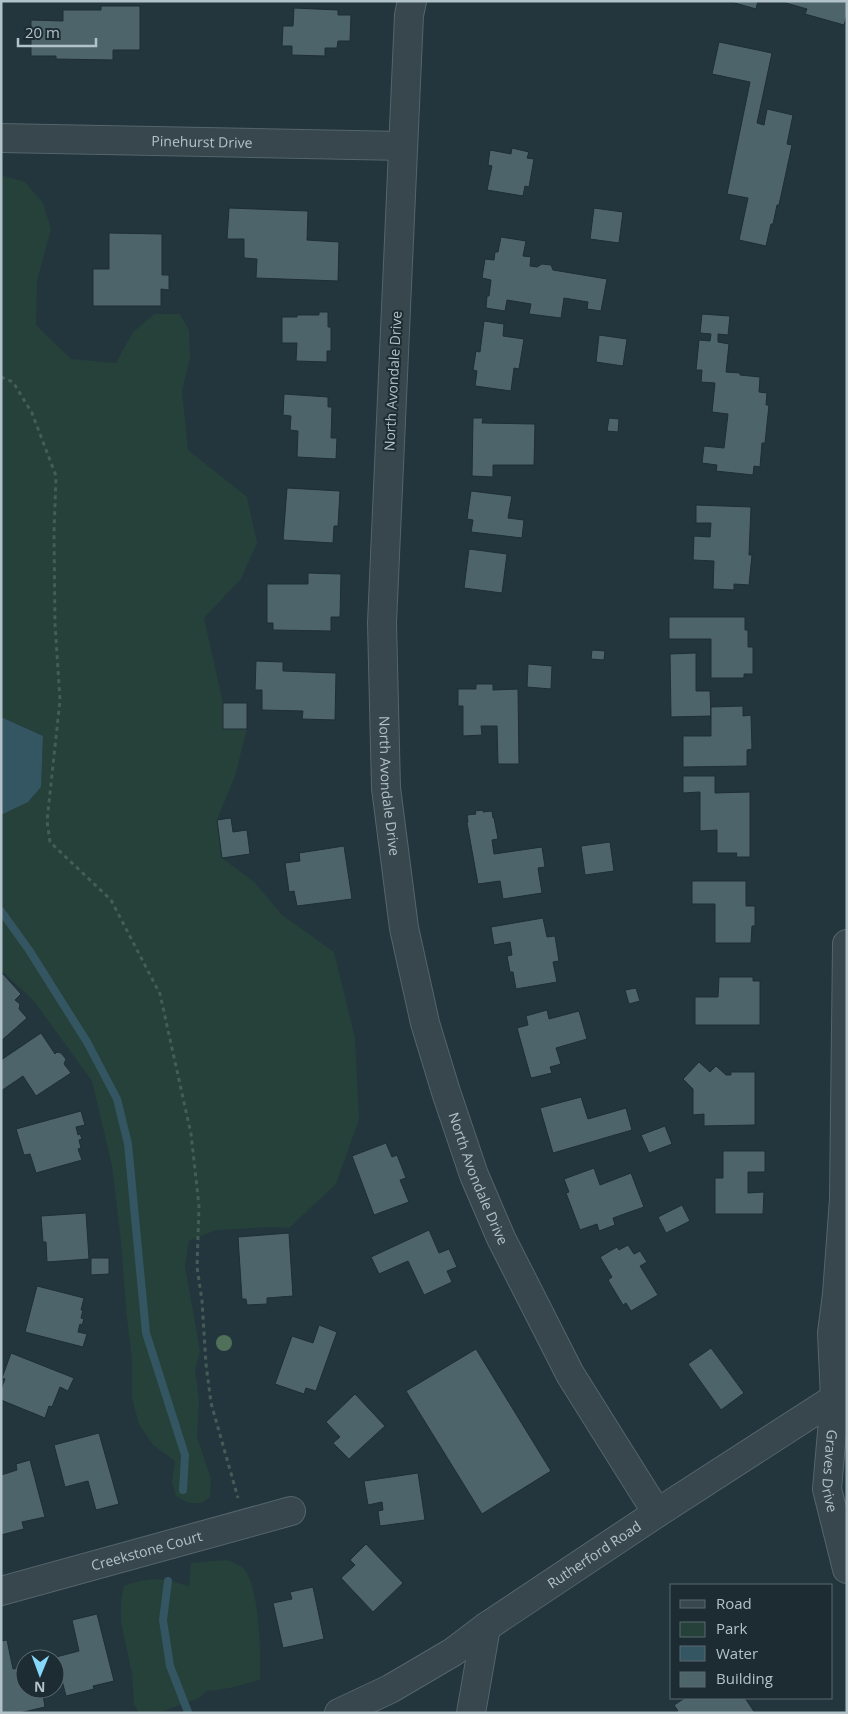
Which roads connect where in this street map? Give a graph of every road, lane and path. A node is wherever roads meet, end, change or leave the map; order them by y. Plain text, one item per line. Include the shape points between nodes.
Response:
1 (412, 1) edge
2 (1, 138) edge
3 (404, 146) junction
4 (1, 377) edge
5 (847, 944) edge
6 (847, 1374) edge
7 (841, 1394) edge
8 (291, 1511) dead end
9 (657, 1513) junction
10 (246, 1522) junction
11 (847, 1570) edge
12 (1, 1590) edge
13 (486, 1628) junction
14 (339, 1713) edge
15 (471, 1713) edge

1 - 3 street, North Avondale Drive
2 - 3 street, Pinehurst Drive
3 - 9 street, North Avondale Drive via 382,623 386,788 404,928 425,1023 474,1175 570,1374
4 - 10 path via 12,382 32,413 56,476 55,624 60,700 47,821 50,842 110,900 160,994 191,1134 199,1206 196,1267 211,1403
5 - 7 street via 844,1199 832,1333
6 - 7 street
7 - 9 street, Rutherford Road
7 - 11 street, Graves Drive via 827,1489
8 - 10 street, Creekstone Court
9 - 13 street, Rutherford Road
10 - 12 street, Creekstone Court
13 - 14 street, Rutherford Road via 453,1652 390,1689
13 - 15 street

